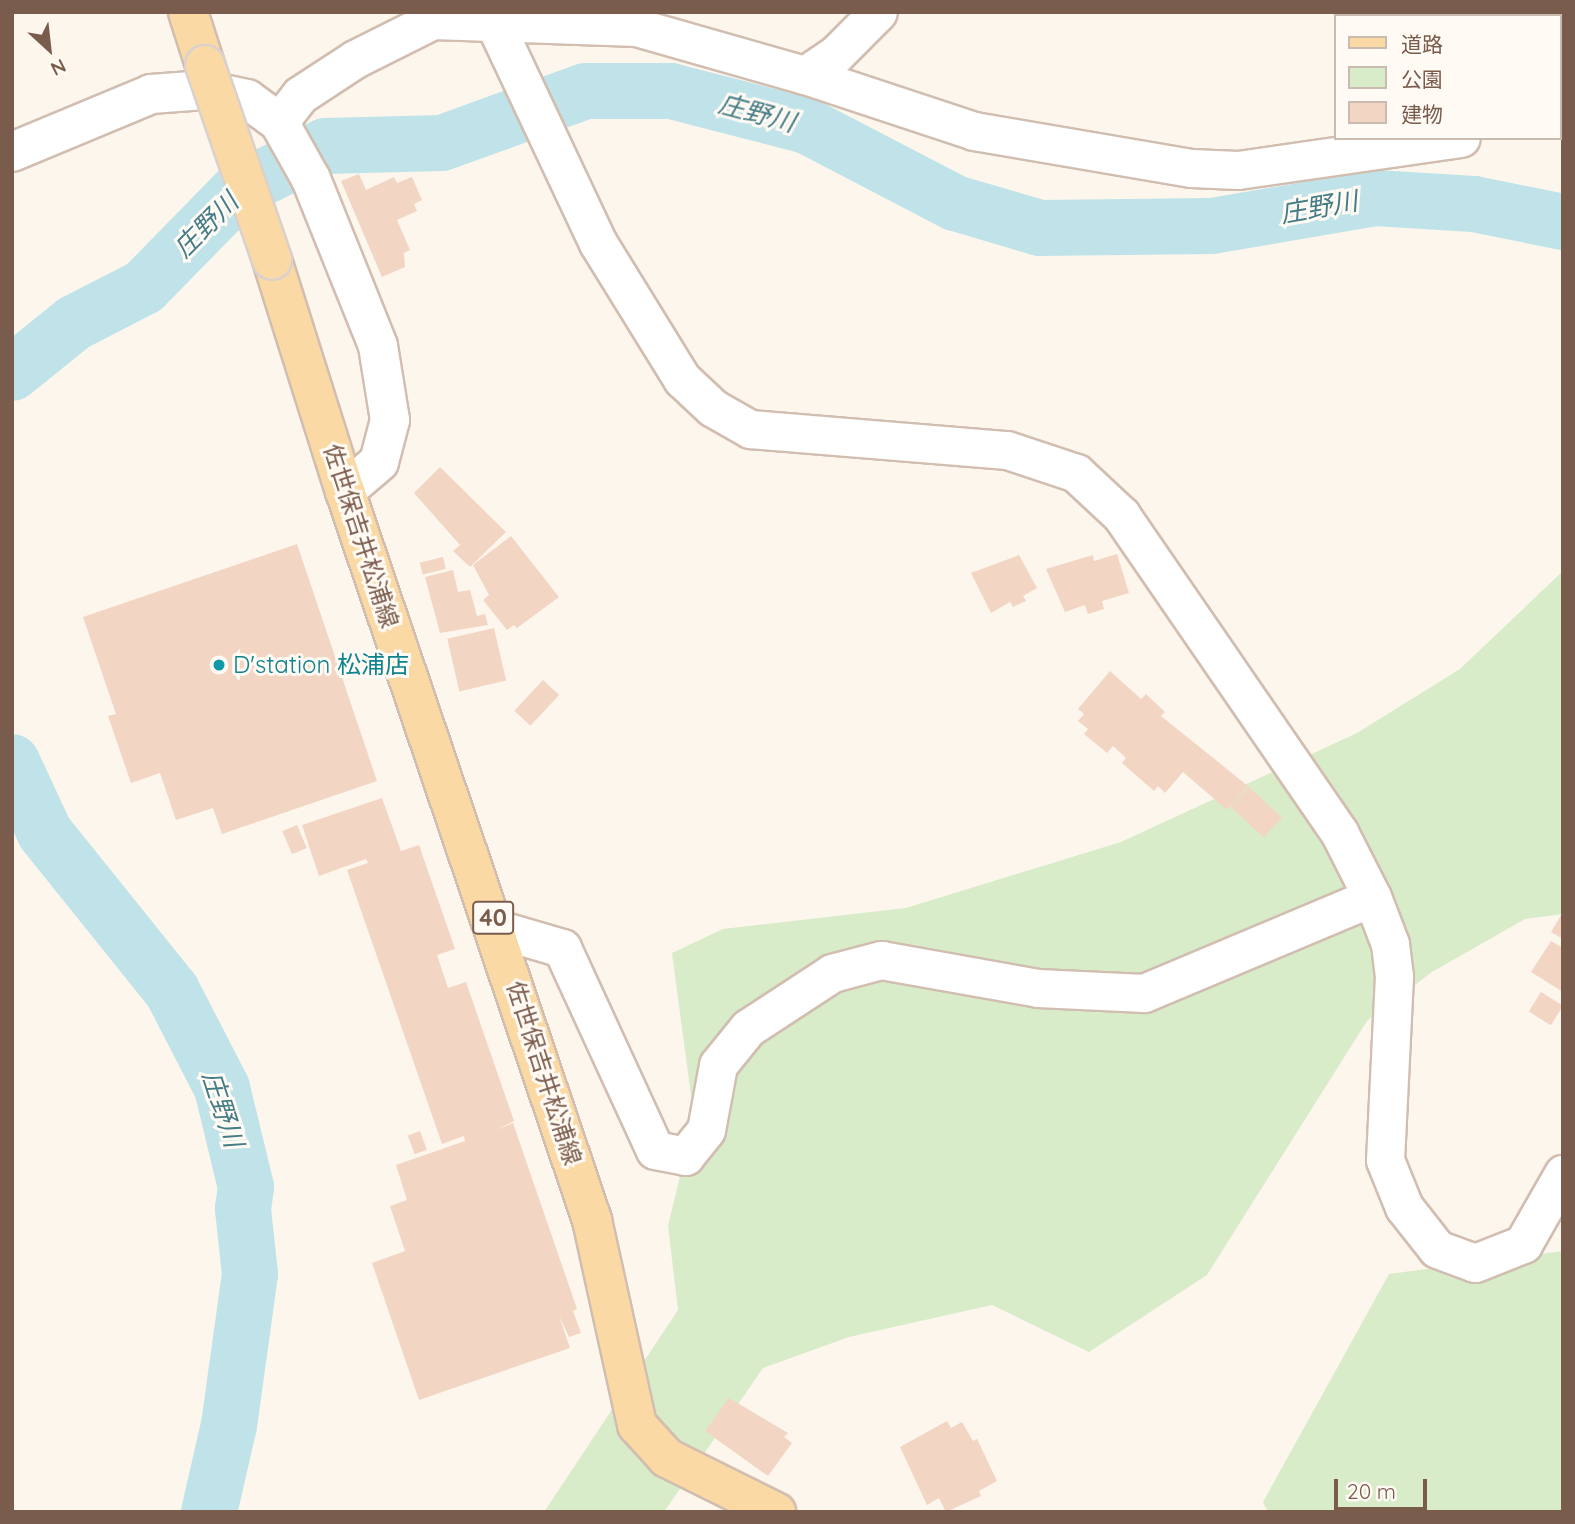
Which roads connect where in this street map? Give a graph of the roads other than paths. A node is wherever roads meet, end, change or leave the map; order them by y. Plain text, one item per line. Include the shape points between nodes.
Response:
1 (188, 12) edge
2 (878, 12) edge
3 (494, 22) junction
4 (805, 75) junction
5 (285, 132) junction
6 (1447, 140) edge
7 (12, 152) edge
8 (345, 491) junction
9 (1372, 897) junction
10 (497, 929) junction
11 (1563, 1174) edge
12 (776, 1512) edge

1 - 8 main road, 佐世保吉井松浦線 / 40, bridge
2 - 4 street via 836,54
3 - 4 street via 636,27
3 - 5 street via 433,20 355,59 300,94
3 - 9 street via 598,243 682,379 713,408 750,429 1007,450 1076,473 1121,515 1205,634 1339,832
4 - 6 street via 974,131 1191,168 1238,170
5 - 7 street via 247,99 205,90 151,94
5 - 8 street via 311,179 378,346 390,420 379,462
8 - 10 main road, 佐世保吉井松浦線 / 40
9 - 10 street via 1144,993 1038,988 881,960 832,973 747,1028 718,1065 706,1130 685,1156 655,1150 562,948
9 - 11 street via 1390,944 1394,976 1385,1160 1404,1207 1437,1249 1475,1263 1522,1244
10 - 12 main road, 佐世保吉井松浦線 / 40 via 592,1220 636,1425 667,1458

